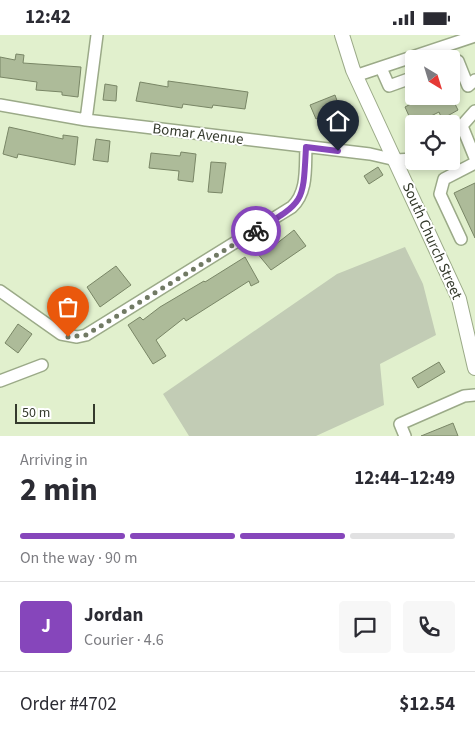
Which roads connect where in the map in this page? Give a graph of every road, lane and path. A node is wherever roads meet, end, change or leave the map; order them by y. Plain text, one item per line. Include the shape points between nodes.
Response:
1 (97, 35) edge
2 (342, 35) edge
3 (475, 36) edge
4 (445, 50) edge
5 (405, 62) edge
6 (460, 66) edge
7 (381, 68) junction
8 (355, 76) junction
9 (405, 80) edge
10 (475, 81) edge
11 (0, 105) edge
12 (475, 111) edge
13 (86, 121) junction
14 (462, 126) joint
15 (306, 147) junction
16 (475, 158) edge
17 (396, 160) junction
18 (405, 160) edge
19 (475, 163) edge
20 (461, 239) dead end
21 (0, 291) edge
22 (473, 351) edge
23 (42, 365) dead end
24 (475, 368) edge
25 (0, 381) edge
26 (475, 395) edge
27 (405, 436) edge

1 - 13 street
2 - 8 main road, South Church Street
3 - 4 street
5 - 7 street
6 - 10 street via 468,87
7 - 8 street
7 - 9 street via 389,86
8 - 17 main road, South Church Street
11 - 13 street, Bomar Avenue
12 - 14 street
13 - 15 street, Bomar Avenue
14 - 16 street
15 - 17 street, Bomar Avenue via 370,153
15 - 21 street via 304,187 292,207 90,333 77,337 61,334
17 - 18 street, Bomar Avenue
17 - 22 main road, South Church Street via 459,299
19 - 20 street via 444,179 440,194
22 - 24 main road, South Church Street
23 - 25 street
26 - 27 street via 400,424

